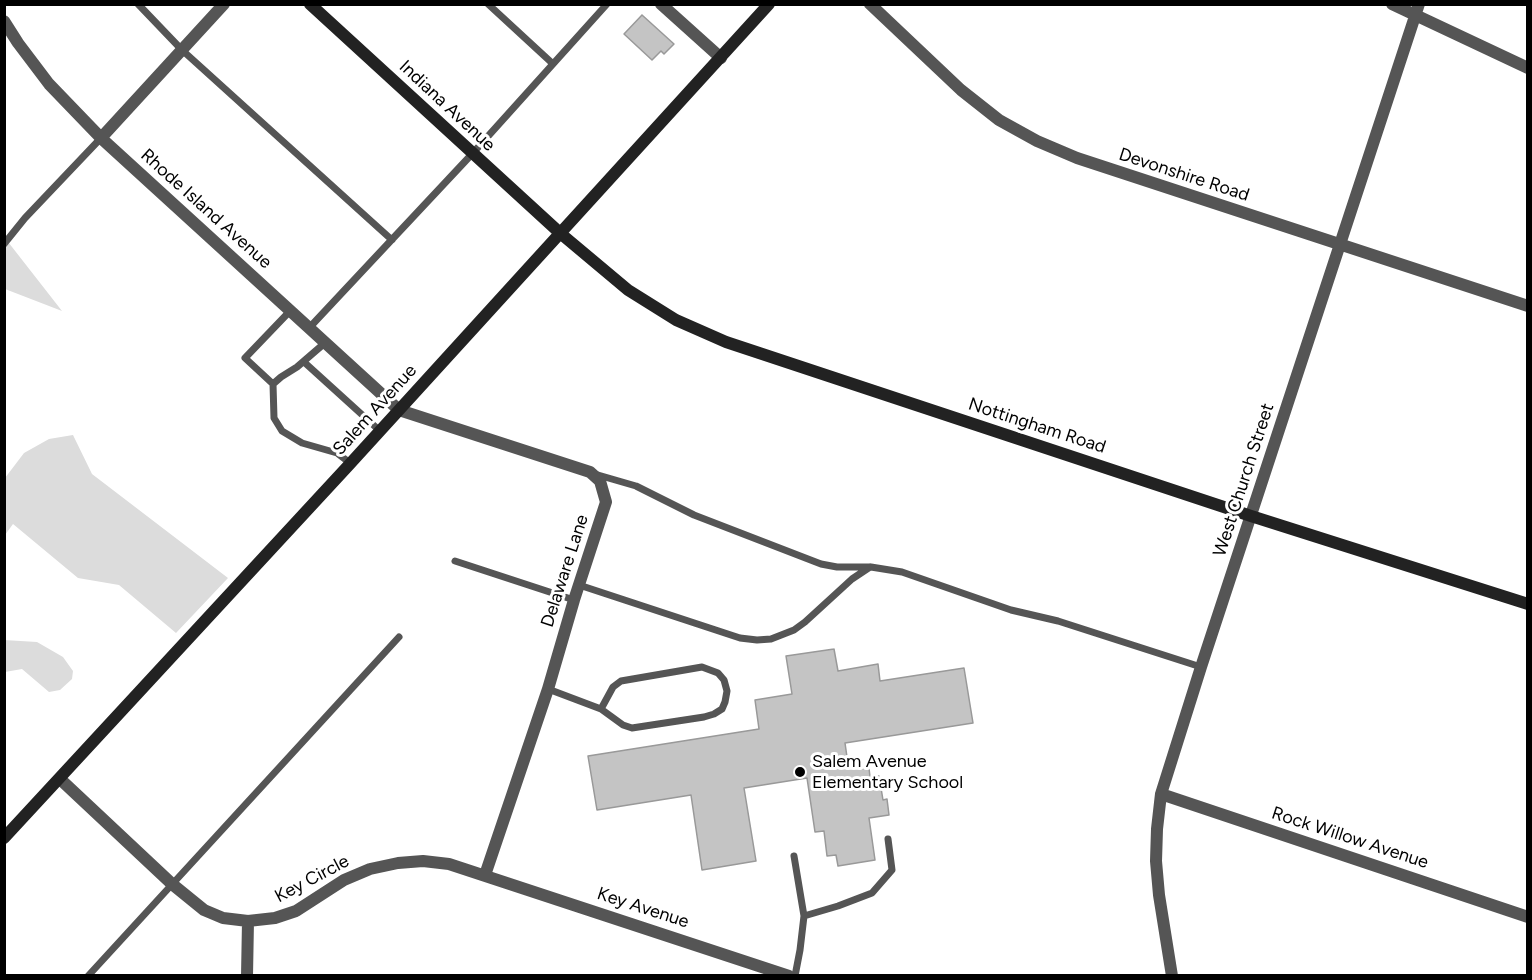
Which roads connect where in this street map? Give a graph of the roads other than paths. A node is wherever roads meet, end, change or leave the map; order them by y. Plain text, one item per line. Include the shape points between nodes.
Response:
1 (138, 4) edge
2 (224, 4) edge
3 (310, 4) edge
4 (488, 4) edge
5 (607, 4) edge
6 (662, 4) edge
7 (769, 4) edge
8 (870, 4) edge
9 (1392, 4) edge
10 (1417, 10) edge
11 (4, 21) edge
12 (182, 50) junction
13 (721, 58) junction
14 (552, 63) junction
15 (1527, 68) edge
16 (100, 138) junction
17 (472, 154) junction
18 (560, 233) junction
19 (392, 240) junction
20 (4, 244) edge
21 (1340, 246) junction
22 (1527, 306) edge
23 (291, 310) junction
24 (310, 327) junction
25 (326, 342) junction
26 (304, 362) junction
27 (273, 384) junction
28 (399, 410) junction
29 (380, 431) junction
30 (350, 463) junction
31 (590, 472) junction
32 (1251, 516) junction
33 (455, 561) dead end
34 (871, 567) junction
35 (579, 585) junction
36 (574, 600) junction
37 (1527, 604) edge
38 (399, 638) dead end
39 (1201, 667) junction
40 (548, 689) junction
41 (601, 709) junction
42 (60, 779) junction
43 (1161, 794) junction
44 (4, 838) edge
45 (888, 839) dead end
46 (794, 855) dead end
47 (485, 875) junction
48 (172, 884) junction
49 (804, 916) junction
50 (1527, 917) edge
51 (248, 921) junction
52 (88, 975) edge
53 (247, 975) edge
54 (789, 975) edge
55 (795, 975) edge
56 (1172, 975) edge

1 - 12 lane
2 - 12 street
3 - 17 main road, Indiana Avenue
4 - 14 lane
5 - 14 lane
6 - 13 street
7 - 13 main road, Salem Avenue
8 - 21 street, Devonshire Road via 961,90 999,120 1037,141
9 - 10 street
10 - 15 street
10 - 21 street, West Church Street
11 - 16 street, Rhode Island Avenue via 49,84
12 - 16 street
12 - 19 lane
13 - 18 main road, Salem Avenue
14 - 17 lane
16 - 20 lane
16 - 23 street, Rhode Island Avenue
17 - 18 main road, Indiana Avenue
17 - 19 lane
18 - 28 main road, Salem Avenue
18 - 32 main road, Nottingham Road via 628,290 676,320 726,342
19 - 24 lane
21 - 22 street, Devonshire Road
21 - 32 street, West Church Street
23 - 24 street, Rhode Island Avenue
23 - 27 lane via 245,358
24 - 25 street, Rhode Island Avenue
25 - 26 lane
25 - 28 street, Rhode Island Avenue
26 - 27 lane
26 - 29 lane
27 - 30 lane via 274,418 282,431 302,443 337,453
28 - 29 main road, Salem Avenue
28 - 31 street
29 - 30 main road, Salem Avenue
30 - 42 main road, Salem Avenue
31 - 34 lane via 636,486 694,515 821,564
31 - 35 street, Delaware Lane via 600,481 606,501
32 - 37 main road, Nottingham Road
32 - 39 street, West Church Street
33 - 36 lane
34 - 35 lane via 794,630 757,640 740,638
34 - 39 lane via 902,572 1011,610
35 - 36 street, Delaware Lane
36 - 40 street, Delaware Lane
38 - 48 lane
39 - 43 street, West Church Street
40 - 41 lane
40 - 47 street, Delaware Lane
41 - 41 lane via 623,725 641,727 714,714 722,709 727,691 718,673 702,667 621,681 613,687
42 - 44 main road, Salem Avenue
42 - 48 street, Key Circle
43 - 50 street, Rock Willow Avenue
43 - 56 street, West Church Street via 1156,861
45 - 49 lane via 892,870 873,893
46 - 49 lane
47 - 51 street, Key Circle via 449,864 398,863 344,880 296,911
47 - 54 street, Key Avenue
48 - 51 street, Key Circle via 204,910 223,918
48 - 52 lane
49 - 55 lane
51 - 53 street

